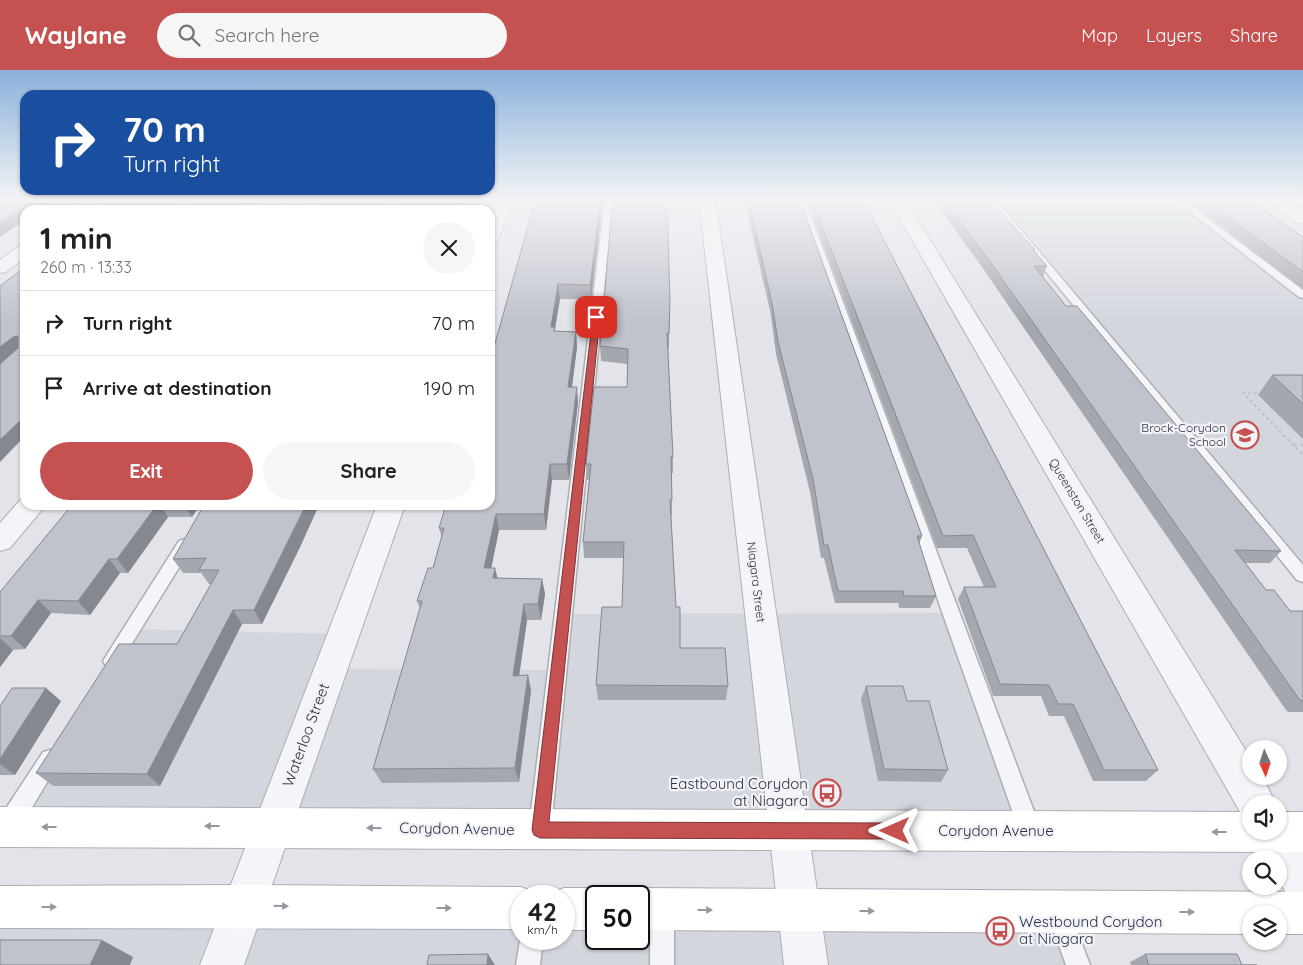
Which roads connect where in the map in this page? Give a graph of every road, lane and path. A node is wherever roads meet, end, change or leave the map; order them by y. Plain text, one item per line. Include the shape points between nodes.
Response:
1 (605, 240) edge
2 (712, 240) edge
3 (815, 240) edge
4 (921, 240) edge
5 (1025, 240) edge
6 (1231, 240) edge
7 (20, 254) edge
8 (0, 268) edge
9 (1303, 295) edge
10 (1268, 393) dead end
11 (1303, 444) edge
12 (1293, 445) junction
13 (1303, 455) edge
14 (28, 510) edge
15 (389, 510) edge
16 (195, 530) edge
17 (0, 541) edge
18 (1303, 576) edge
19 (105, 672) edge
20 (57, 747) edge
21 (1252, 795) edge
22 (3, 827) edge
23 (272, 827) junction
24 (540, 830) junction
25 (789, 831) junction
26 (1030, 832) junction
27 (1242, 832) edge
28 (1287, 832) edge
29 (1303, 832) edge
30 (1278, 840) edge
31 (1303, 882) edge
32 (244, 906) junction
33 (0, 907) edge
34 (510, 908) edge
35 (650, 909) edge
36 (799, 910) junction
37 (1059, 912) junction
38 (1303, 913) edge
39 (530, 950) edge
40 (222, 965) edge
41 (528, 965) edge
42 (662, 965) edge
43 (806, 965) edge
44 (1078, 965) edge

1 - 24 lane
2 - 25 street, Niagara Street
3 - 26 lane
4 - 21 street, Queenston Street
5 - 18 lane
6 - 9 lane
7 - 8 street
10 - 12 path via 1242,393
11 - 12 path
12 - 13 path
14 - 17 street
15 - 23 street, Waterloo Street
16 - 19 lane
20 - 22 lane
23 -> 22 main road, Corydon Avenue
24 -> 23 main road, Corydon Avenue
23 - 32 street, Waterloo Street
24 - 25 main road, Corydon Avenue
25 - 26 main road, Corydon Avenue
25 - 36 street, Niagara Street
27 -> 26 main road, Corydon Avenue
28 - 29 main road, Corydon Avenue
30 - 31 street
33 -> 32 main road
32 -> 34 main road
32 - 40 street, Waterloo Street
35 -> 36 main road
35 - 42 lane
36 -> 37 main road
36 - 43 street, Niagara Street
37 -> 38 main road
37 - 44 lane
39 - 41 lane

